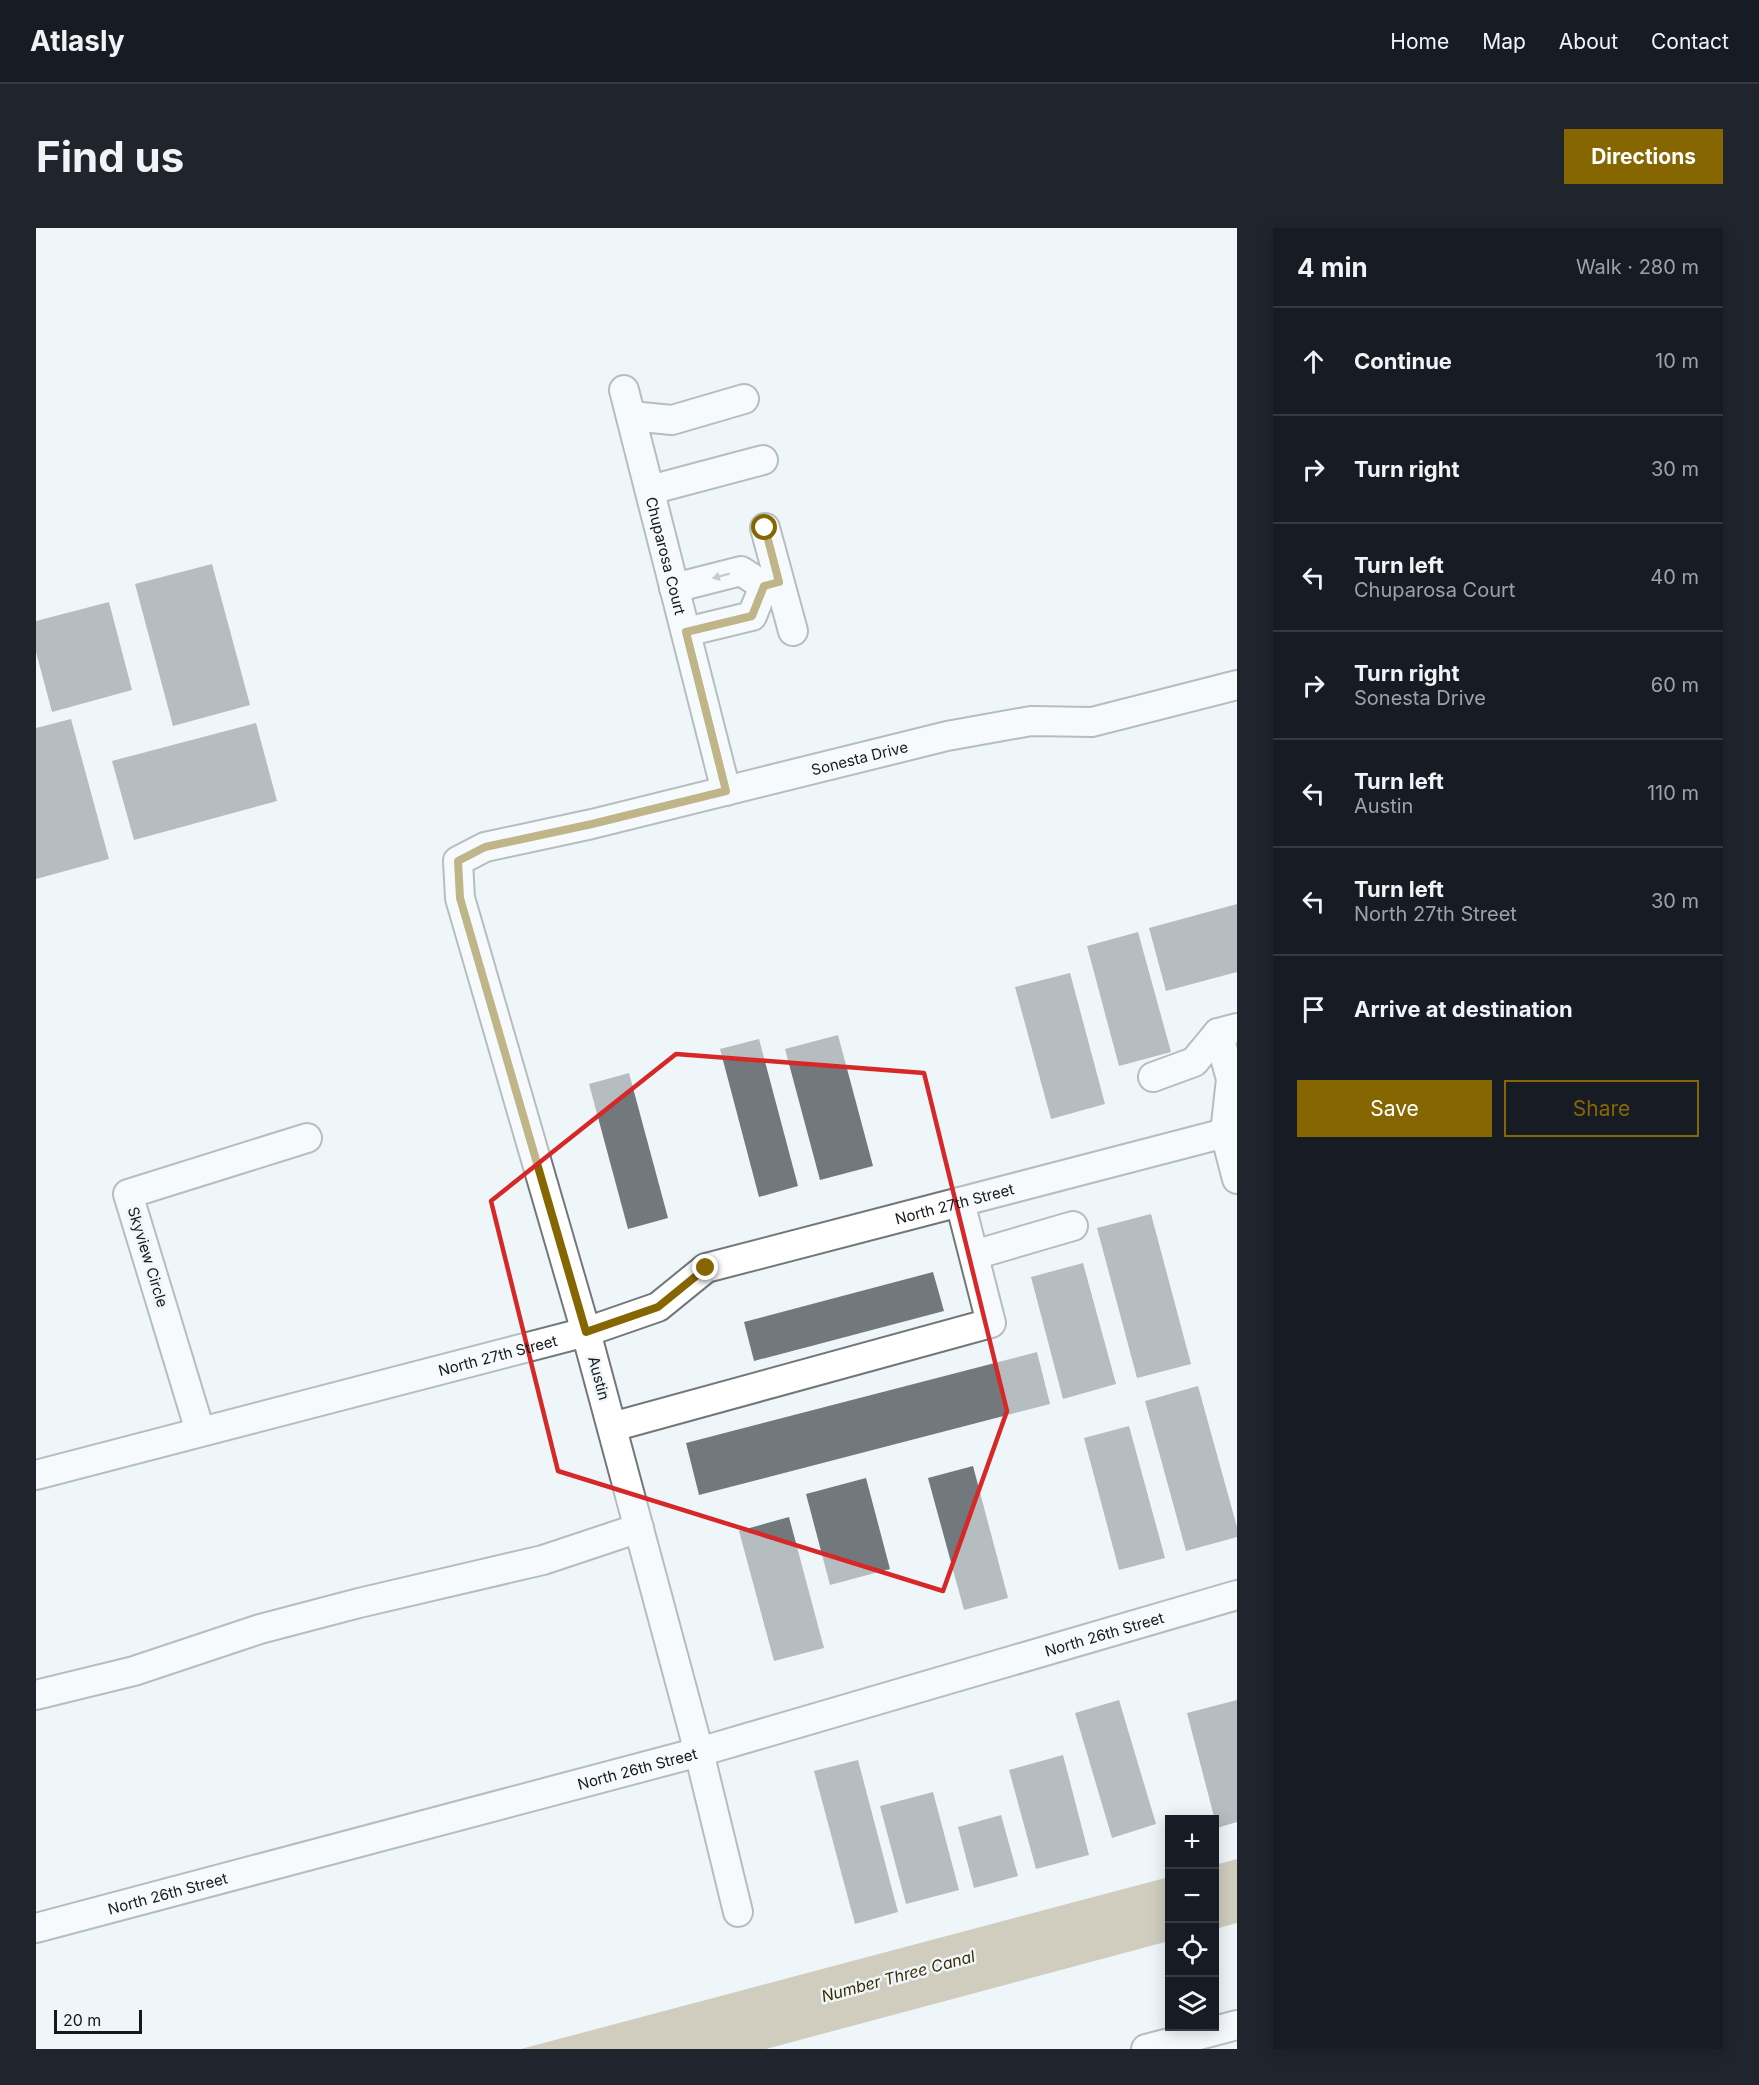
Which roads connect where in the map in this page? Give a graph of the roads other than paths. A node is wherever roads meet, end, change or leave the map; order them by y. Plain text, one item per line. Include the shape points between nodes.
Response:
1 (744, 399) dead end
2 (763, 460) dead end
3 (650, 490) junction
4 (765, 528) dead end
5 (772, 584) junction
6 (674, 588) junction
7 (793, 631) dead end
8 (686, 632) junction
9 (1237, 685) edge
10 (726, 791) junction
11 (485, 847) joint
12 (1227, 1031) edge
13 (1153, 1077) dead end
14 (1225, 1133) junction
15 (307, 1138) dead end
16 (1237, 1179) edge
17 (960, 1202) junction
18 (1073, 1226) dead end
19 (974, 1255) junction
20 (586, 1332) junction
21 (612, 1427) junction
22 (200, 1431) junction
23 (36, 1475) edge
24 (639, 1528) junction
25 (1237, 1595) edge
26 (36, 1695) edge
27 (699, 1752) junction
28 (738, 1912) dead end
29 (36, 1928) edge
30 (1237, 2025) edge
31 (1146, 2049) edge

1 - 3 street, Chuparosa Court via 672,420 628,403
2 - 3 street
3 - 6 street, Chuparosa Court
4 - 5 street
5 -> 6 street via 741,571
5 - 7 street
5 - 8 street via 752,616
6 - 8 street, Chuparosa Court
8 - 10 street, Chuparosa Court
9 - 10 street, Sonesta Drive via 1092,722 1031,721 947,736
10 - 11 street, Sonesta Drive
11 - 20 street, Austin via 458,861 460,898
12 - 13 street via 1194,1062
12 - 14 street via 1231,1079
14 - 16 street
14 - 17 street, North 27th Street
15 - 22 street, Skyview Circle via 129,1194
17 - 19 street
17 - 20 street, North 27th Street via 706,1268 658,1307
18 - 19 street
19 - 21 street via 991,1323
20 - 21 street, Austin
20 - 22 street, North 27th Street
21 - 24 street, Austin
22 - 23 street, North 27th Street
24 - 26 street via 543,1560 304,1617 134,1671
24 - 27 street, Austin
25 - 27 street, North 26th Street
27 - 28 street, Austin
27 - 29 street, North 26th Street
30 - 31 street

